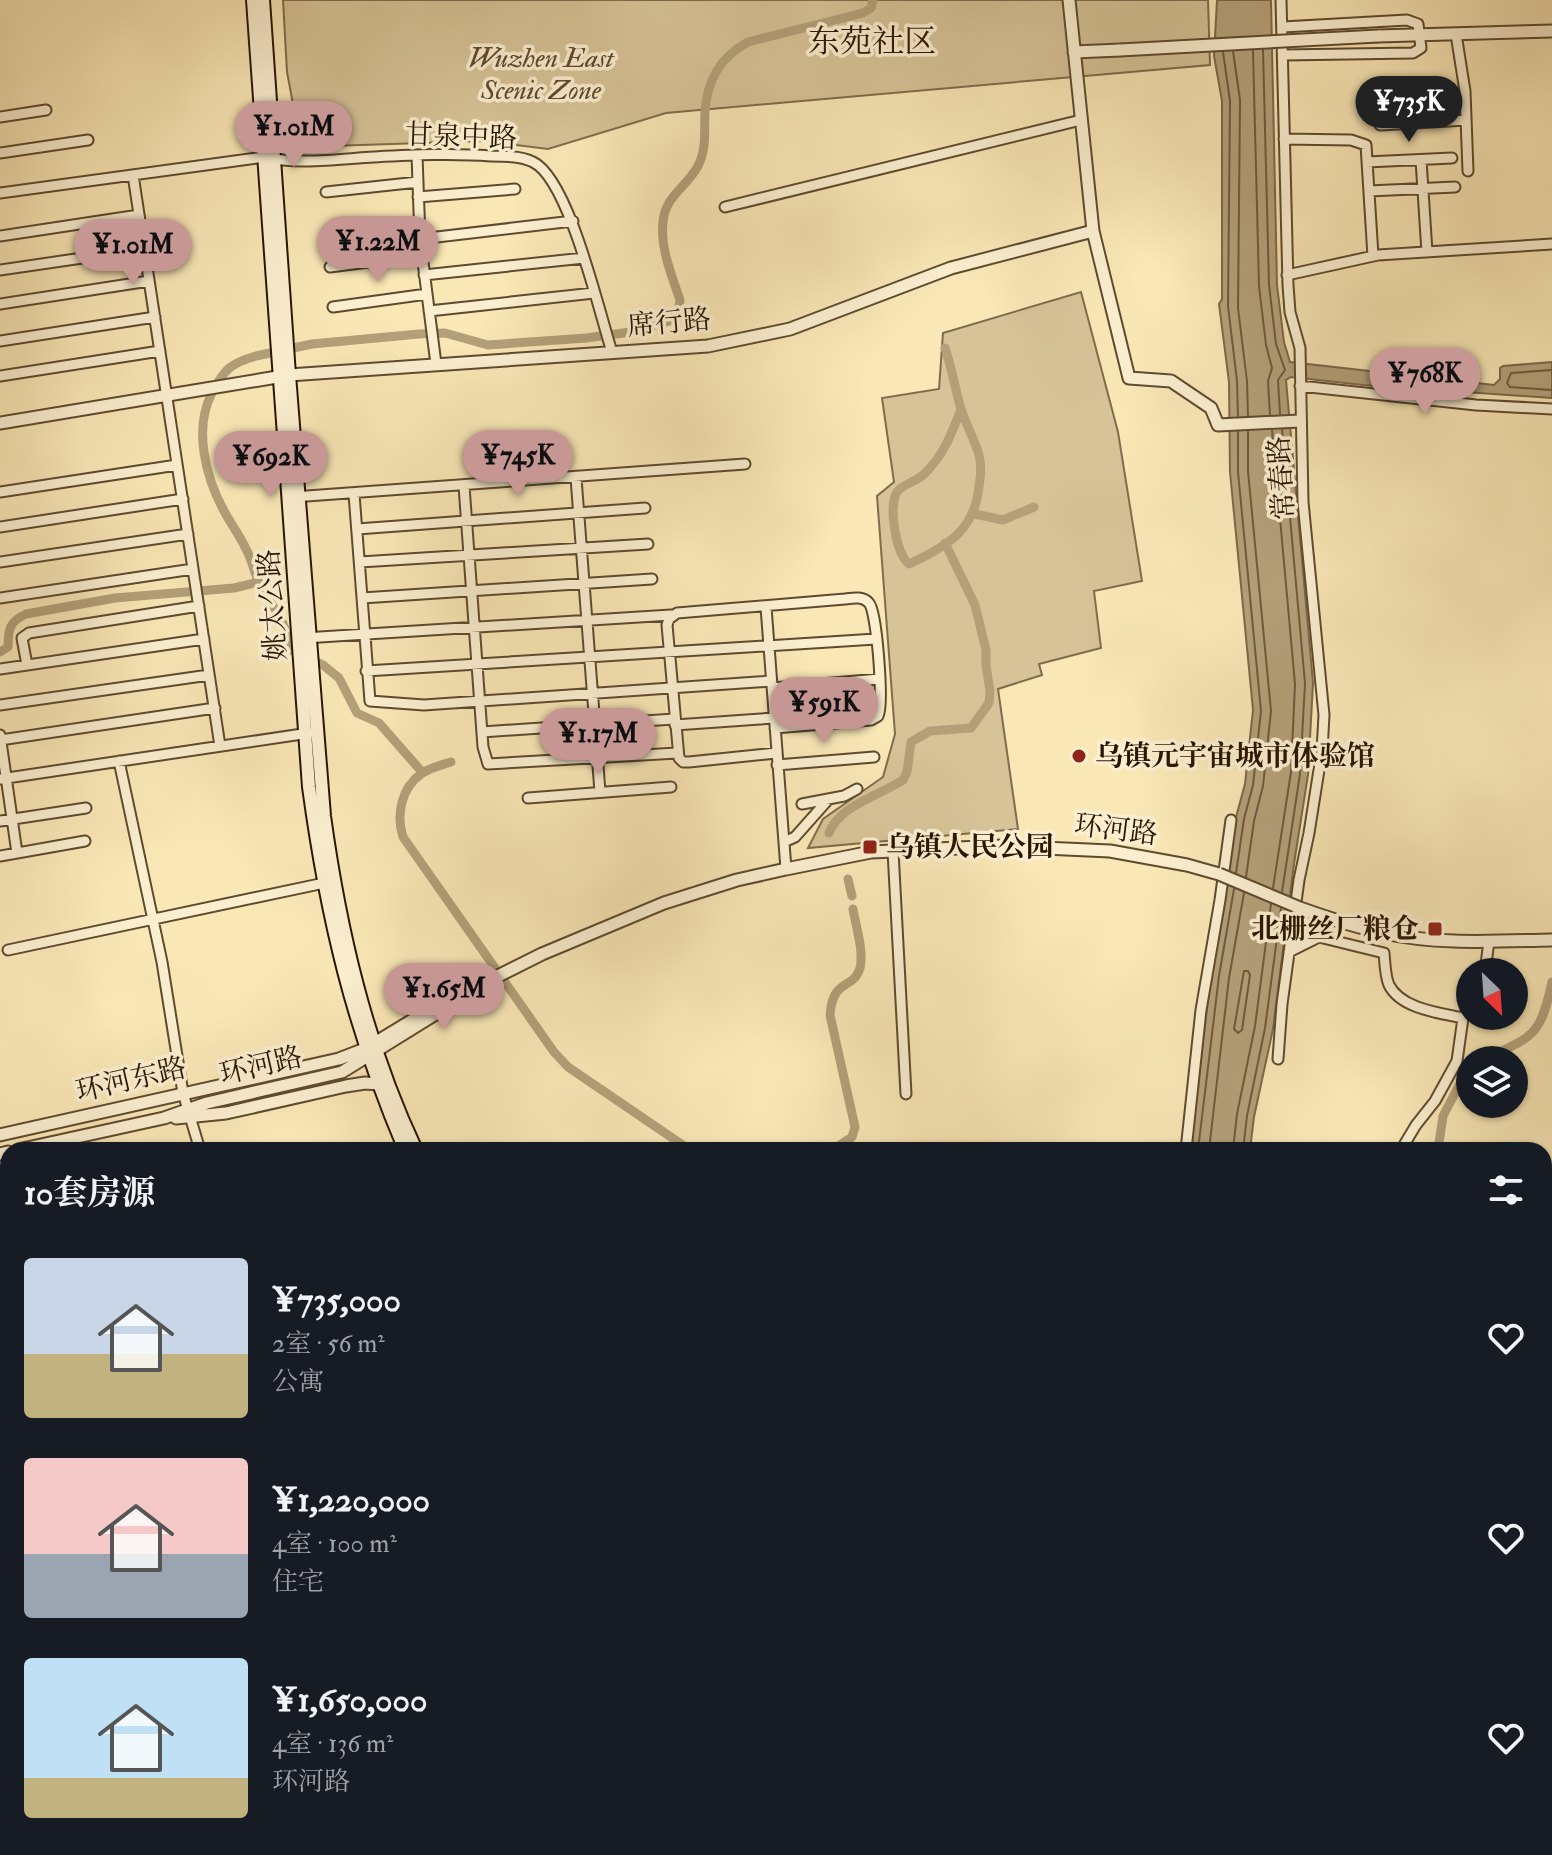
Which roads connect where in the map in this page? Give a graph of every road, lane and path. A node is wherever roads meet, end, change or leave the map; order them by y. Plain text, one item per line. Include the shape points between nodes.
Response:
1 (253, 0) edge
2 (263, 0) edge
3 (1069, 0) edge
4 (1281, 0) edge
5 (1283, 27) junction
6 (1552, 31) edge
7 (1456, 34) junction
8 (1421, 35) junction
9 (1074, 52) junction
10 (1283, 55) junction
11 (46, 110) dead end
12 (0, 117) edge
13 (1081, 120) junction
14 (1466, 120) junction
15 (1380, 125) dead end
16 (1284, 139) junction
17 (88, 140) dead end
18 (0, 153) edge
19 (417, 155) junction
20 (270, 158) junction
21 (1452, 158) dead end
22 (1421, 160) junction
23 (1367, 162) junction
24 (1468, 171) dead end
25 (133, 175) junction
26 (418, 182) junction
27 (1455, 187) dead end
28 (1422, 188) junction
29 (515, 189) dead end
30 (1369, 191) junction
31 (326, 192) dead end
32 (0, 193) edge
33 (418, 197) junction
34 (725, 207) dead end
35 (139, 215) junction
36 (419, 221) junction
37 (573, 221) junction
38 (1093, 231) junction
39 (328, 232) dead end
40 (0, 236) edge
41 (420, 239) junction
42 (1552, 244) edge
43 (144, 249) junction
44 (1427, 252) junction
45 (422, 255) junction
46 (1373, 256) junction
47 (584, 258) junction
48 (330, 267) dead end
49 (0, 270) edge
50 (424, 275) junction
51 (1287, 275) junction
52 (149, 281) junction
53 (594, 293) junction
54 (427, 294) junction
55 (0, 304) edge
56 (333, 307) dead end
57 (429, 311) junction
58 (155, 317) junction
59 (0, 341) edge
60 (611, 348) junction
61 (160, 351) junction
62 (436, 364) junction
63 (0, 376) edge
64 (284, 376) junction
65 (1300, 383) junction
66 (166, 394) junction
67 (1552, 409) edge
68 (1300, 421) junction
69 (0, 423) edge
70 (745, 464) dead end
71 (177, 465) junction
72 (576, 478) junction
73 (464, 486) junction
74 (0, 492) edge
75 (354, 494) junction
76 (294, 497) junction
77 (183, 499) junction
78 (645, 508) dead end
79 (578, 513) junction
80 (467, 521) junction
81 (0, 527) edge
82 (357, 529) junction
83 (188, 534) junction
84 (648, 544) dead end
85 (581, 548) junction
86 (469, 555) junction
87 (0, 562) edge
88 (360, 562) junction
89 (194, 574) junction
90 (652, 579) dead end
91 (584, 584) junction
92 (472, 591) junction
93 (0, 598) edge
94 (362, 598) junction
95 (198, 602) junction
96 (766, 607) junction
97 (671, 615) junction
98 (587, 620) junction
99 (474, 627) junction
100 (364, 634) junction
101 (305, 638) junction
102 (204, 639) junction
103 (876, 639) junction
104 (769, 646) junction
105 (669, 653) junction
106 (590, 658) junction
107 (477, 664) junction
108 (27, 665) junction
109 (0, 669) edge
110 (366, 671) junction
111 (209, 675) junction
112 (880, 679) junction
113 (772, 684) junction
114 (672, 688) junction
115 (592, 694) junction
116 (480, 701) junction
117 (0, 705) edge
118 (215, 708) junction
119 (675, 722) junction
120 (774, 723) junction
121 (595, 724) junction
122 (482, 732) junction
123 (311, 733) junction
124 (0, 739) edge
125 (220, 746) junction
126 (677, 753) junction
127 (776, 753) junction
128 (874, 757) dead end
129 (597, 758) junction
130 (119, 761) junction
131 (777, 765) junction
132 (3, 779) edge
133 (671, 787) dead end
134 (857, 789) dead end
135 (600, 792) junction
136 (528, 798) dead end
137 (827, 801) junction
138 (802, 804) dead end
139 (86, 808) dead end
140 (12, 819) junction
141 (1231, 820) dead end
142 (0, 821) edge
143 (85, 841) dead end
144 (784, 842) junction
145 (893, 851) junction
146 (17, 853) junction
147 (0, 856) edge
148 (786, 869) junction
149 (328, 882) junction
150 (152, 920) junction
151 (1552, 940) edge
152 (1489, 941) junction
153 (8, 950) dead end
154 (1289, 952) junction
155 (1487, 958) edge
156 (1456, 1016) edge
157 (1461, 1030) edge
158 (371, 1051) junction
159 (1278, 1059) dead end
160 (379, 1084) junction
161 (183, 1093) junction
162 (906, 1094) dead end
163 (164, 1118) junction
164 (0, 1135) edge
165 (54, 1142) edge
166 (198, 1142) edge
167 (402, 1142) edge
168 (412, 1142) edge
169 (1187, 1142) edge
170 (1406, 1142) edge

1 - 20 main road, 姚太公路
2 - 20 main road, 姚太公路
3 - 9 street
4 - 5 street, 常春路
5 - 8 street via 1407,20 1418,24
5 - 10 street, 常春路
6 - 7 street
7 - 8 street
7 - 14 street
8 - 9 street, bridge
8 - 10 street via 1421,48 1413,53
9 - 13 street
10 - 16 street, 常春路
11 - 12 street
13 - 34 street
13 - 38 street
14 - 15 street
14 - 24 street
16 - 23 street via 1361,142
16 - 51 street, 常春路
17 - 18 street
19 - 20 street, 甘泉中路
19 - 26 street
19 - 37 street, 甘泉中路 via 535,162
20 - 25 street, 甘泉中路
20 - 64 main road, 姚太公路
21 - 22 street
22 - 23 street
22 - 28 street
23 - 30 street
25 - 32 street, 甘泉中路
25 - 35 street
26 - 31 street
26 - 33 street
27 - 28 street
28 - 30 street
28 - 44 street
29 - 33 street
30 - 46 street
33 - 36 street
35 - 40 street
35 - 43 street
36 - 39 street
36 - 41 street
37 - 41 street
37 - 47 street, 甘泉中路
38 - 60 street, 席行路 via 951,268 790,329 708,346
38 - 68 street via 1129,378 1171,381 1211,408 1218,425
41 - 45 street
42 - 44 street
43 - 49 street
43 - 52 street
44 - 46 street
45 - 48 street
45 - 50 street
46 - 51 street
47 - 50 street
47 - 53 street, 甘泉中路
50 - 54 street
51 - 65 street, 常春路
52 - 55 street
52 - 58 street
53 - 57 street
53 - 60 street, 甘泉中路
54 - 56 street
54 - 57 street
57 - 62 street
58 - 59 street
58 - 61 street
60 - 62 street, 席行路
61 - 63 street
61 - 66 street
62 - 64 street, 席行路
64 - 66 street, 席行路
64 - 76 main road, 姚太公路
65 - 67 street
65 - 68 street, 常春路
66 - 69 street, 席行路
66 - 71 street
68 - 154 street, 常春路 via 1324,715
70 - 72 street
71 - 74 street
71 - 77 street
72 - 73 street
72 - 79 street
73 - 75 street
73 - 80 street
75 - 76 street
75 - 82 street
76 - 101 main road, 姚太公路
77 - 81 street
77 - 83 street
78 - 79 street
79 - 80 street
79 - 85 street
80 - 82 street
80 - 86 street
82 - 88 street
83 - 87 street
83 - 89 street
84 - 85 street
85 - 86 street
85 - 91 street
86 - 88 street
86 - 92 street
88 - 94 street
89 - 93 street
89 - 95 street
90 - 91 street
91 - 92 street
91 - 98 street
92 - 94 street
92 - 99 street
94 - 100 street
95 - 102 street
95 - 108 street via 29,633 22,638
96 - 97 street
96 - 103 street via 861,598 871,607
96 - 104 street
97 - 98 street
97 - 105 street
98 - 99 street
98 - 106 street
99 - 100 street
99 - 107 street
100 - 101 street
100 - 110 street
101 - 123 main road, 姚太公路 via 302,670
101 - 123 main road, 姚太公路 via 313,679
102 - 108 street
102 - 111 street
103 - 104 street
103 - 112 street
104 - 105 street
104 - 113 street
105 - 106 street
105 - 114 street
106 - 107 street
106 - 115 street
107 - 110 street
107 - 116 street
108 - 109 street
110 - 116 street via 370,701 376,703
111 - 117 street
111 - 118 street
112 - 113 street
112 - 120 street via 881,711 871,720
113 - 114 street
113 - 120 street
114 - 115 street
114 - 119 street
115 - 116 street
115 - 121 street
116 - 122 street
118 - 124 street
118 - 125 street
119 - 120 street
119 - 121 street
119 - 126 street
120 - 127 street
121 - 122 street
121 - 129 street
122 - 129 street via 488,764
123 - 125 street
123 - 149 main road, 姚太公路
124 - 132 street
125 - 130 street
126 - 127 street via 683,762
126 - 129 street
127 - 131 street
128 - 131 street
129 - 135 street
130 - 132 street
130 - 150 street
131 - 144 street
132 - 140 street
133 - 135 street
134 - 137 street
135 - 136 street
137 - 138 street
137 - 144 street
139 - 140 street
140 - 142 street
140 - 146 street
141 - 169 street
143 - 146 street
144 - 148 street
145 - 148 street, 环河路
145 - 152 street, 环河路, bridge via 1078,848 1154,858 1219,874 1300,908 1387,934
145 - 162 street
146 - 147 street
148 - 158 street, 环河路 via 651,908 510,969 455,994
149 - 150 street
149 - 158 main road, 姚太公路
150 - 153 street
150 - 161 street
151 - 152 street, 环河路
152 - 155 street
154 - 156 street via 1319,937 1384,953 1389,986 1400,998
154 - 159 street, 常春路
157 - 170 street via 1457,1061
158 - 160 main road
158 - 161 street, 环河东路
158 - 163 street, 环河路 via 342,1072
158 - 168 main road
160 - 163 street via 346,1086 202,1117
160 - 167 main road
161 - 164 street, 环河东路
161 - 166 street
163 - 165 street, 环河路

